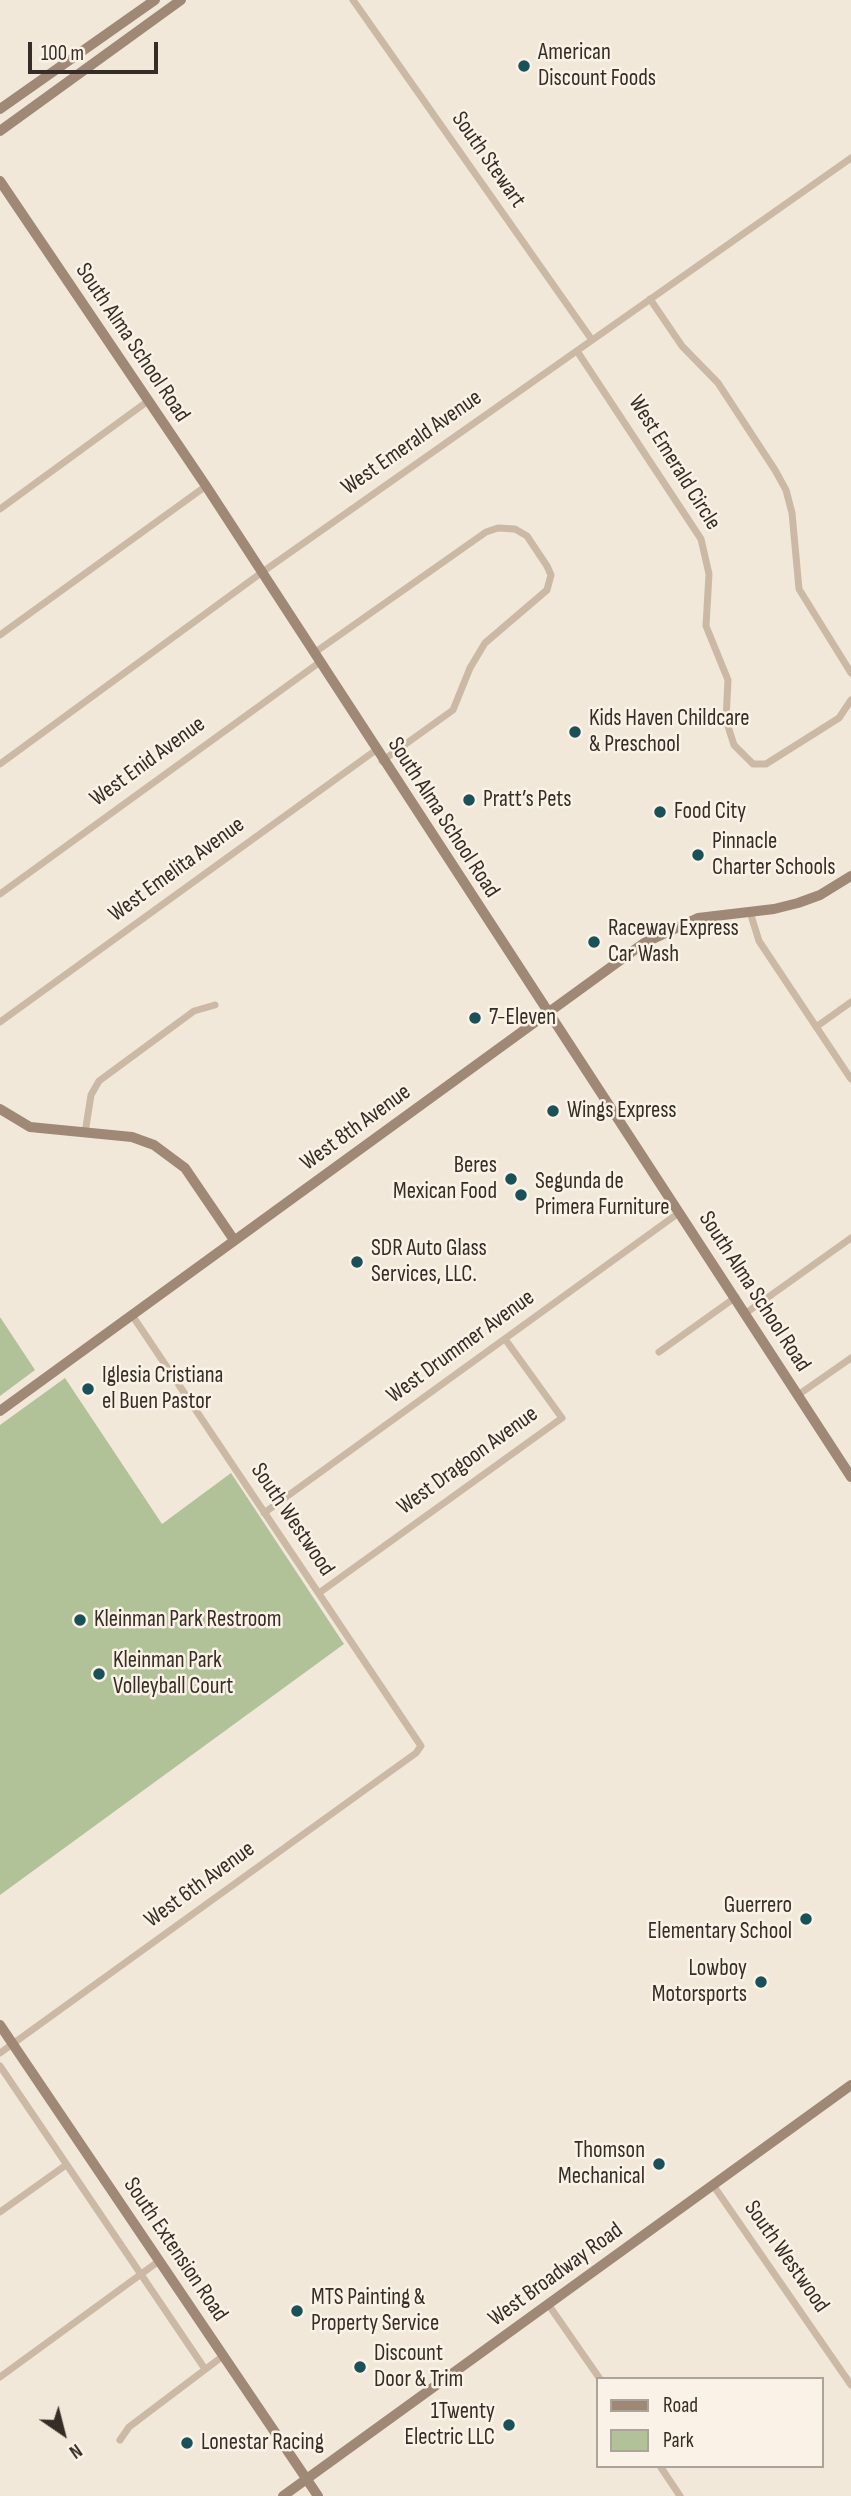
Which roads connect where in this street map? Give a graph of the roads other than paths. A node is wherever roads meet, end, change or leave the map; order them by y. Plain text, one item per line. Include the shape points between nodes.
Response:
1 (155, 0) edge
2 (181, 0) edge
3 (353, 0) edge
4 (0, 109) edge
5 (0, 131) edge
6 (851, 158) edge
7 (0, 181) edge
8 (650, 299) junction
9 (592, 341) junction
10 (577, 351) junction
11 (148, 401) junction
12 (206, 486) junction
13 (0, 509) edge
14 (261, 573) junction
15 (0, 635) edge
16 (317, 657) junction
17 (851, 673) edge
18 (851, 700) edge
19 (376, 750) junction
20 (382, 761) junction
21 (0, 764) edge
22 (851, 876) edge
23 (0, 894) edge
24 (750, 912) junction
25 (851, 1002) edge
26 (215, 1005) dead end
27 (548, 1012) junction
28 (0, 1022) edge
29 (816, 1027) junction
30 (851, 1079) edge
31 (0, 1109) edge
32 (85, 1133) junction
33 (680, 1212) junction
34 (851, 1238) edge
35 (234, 1240) junction
36 (736, 1297) junction
37 (746, 1313) junction
38 (132, 1315) junction
39 (505, 1339) junction
40 (659, 1352) dead end
41 (851, 1358) edge
42 (798, 1395) junction
43 (0, 1411) edge
44 (851, 1478) edge
45 (264, 1513) junction
46 (319, 1593) junction
47 (421, 1746) joint
48 (0, 2025) edge
49 (13, 2044) junction
50 (0, 2053) edge
51 (0, 2066) edge
52 (851, 2085) edge
53 (65, 2165) junction
54 (713, 2185) junction
55 (0, 2212) edge
56 (159, 2261) junction
57 (140, 2275) junction
58 (548, 2304) junction
59 (223, 2356) junction
60 (205, 2369) junction
61 (0, 2377) edge
62 (599, 2377) edge
63 (851, 2385) edge
64 (120, 2440) dead end
65 (661, 2468) edge
66 (306, 2479) junction
67 (283, 2496) edge
68 (318, 2496) edge
69 (680, 2496) edge

1 - 4 main road
2 - 5 main road
3 - 9 street, South Stewart
6 - 8 street, West Emerald Avenue
7 - 11 main road, South Alma School Road
8 - 9 street, West Emerald Avenue
8 - 17 street via 682,346 718,383 775,470 792,513 799,589
9 - 10 street, West Emerald Avenue
10 - 14 street, West Emerald Avenue
10 - 18 street, West Emerald Circle via 701,539 709,574 706,626 728,680 726,720 734,745 753,764 766,764 839,718
11 - 12 main road, South Alma School Road
11 - 13 street
12 - 14 main road, South Alma School Road
12 - 15 street
14 - 16 main road, South Alma School Road
14 - 21 street, West Emerald Avenue
16 - 19 main road, South Alma School Road
16 - 20 street, West Enid Avenue via 486,532 514,529 527,536 540,556 551,575 547,590 485,643 453,710
16 - 23 street, West Enid Avenue
19 - 20 main road, South Alma School Road
19 - 28 street, West Emelita Avenue
20 - 27 main road, South Alma School Road
22 - 24 main road, West 8th Avenue via 820,895
24 - 27 main road, West 8th Avenue via 698,918 667,930
24 - 29 street via 760,941
25 - 29 street
26 - 32 street via 194,1011 99,1082 91,1095
27 - 33 main road, South Alma School Road
27 - 35 main road, West 8th Avenue
29 - 30 street
31 - 32 main road via 30,1127
32 - 35 main road via 132,1137 166,1153 194,1180
33 - 36 main road, South Alma School Road
33 - 39 street, West Drummer Avenue
34 - 37 street
35 - 38 main road, West 8th Avenue
36 - 37 main road, South Alma School Road
36 - 40 street
37 - 42 main road, South Alma School Road
38 - 43 main road, West 8th Avenue
38 - 45 street, South Westwood
39 - 45 street, West Drummer Avenue
39 - 46 street, West Dragoon Avenue via 562,1418
41 - 42 street
42 - 44 main road, South Alma School Road
45 - 46 street, South Westwood
46 - 47 street, South Westwood
47 - 49 street, West 6th Avenue
48 - 49 main road, South Extension Road
49 - 50 street, West 6th Avenue
49 - 56 main road, South Extension Road
51 - 53 street, South Extension Road
52 - 54 main road, West Broadway Road
53 - 55 street
53 - 57 street, South Extension Road
54 - 58 main road, West Broadway Road
54 - 63 street, South Westwood
56 - 57 street
56 - 59 main road, South Extension Road
57 - 60 street, South Extension Road
57 - 61 street
58 - 62 street
58 - 66 main road, West Broadway Road
59 - 60 street
59 - 66 main road, South Extension Road
60 - 64 street via 129,2427
65 - 69 street
66 - 67 main road, West Broadway Road
66 - 68 main road, South Extension Road

